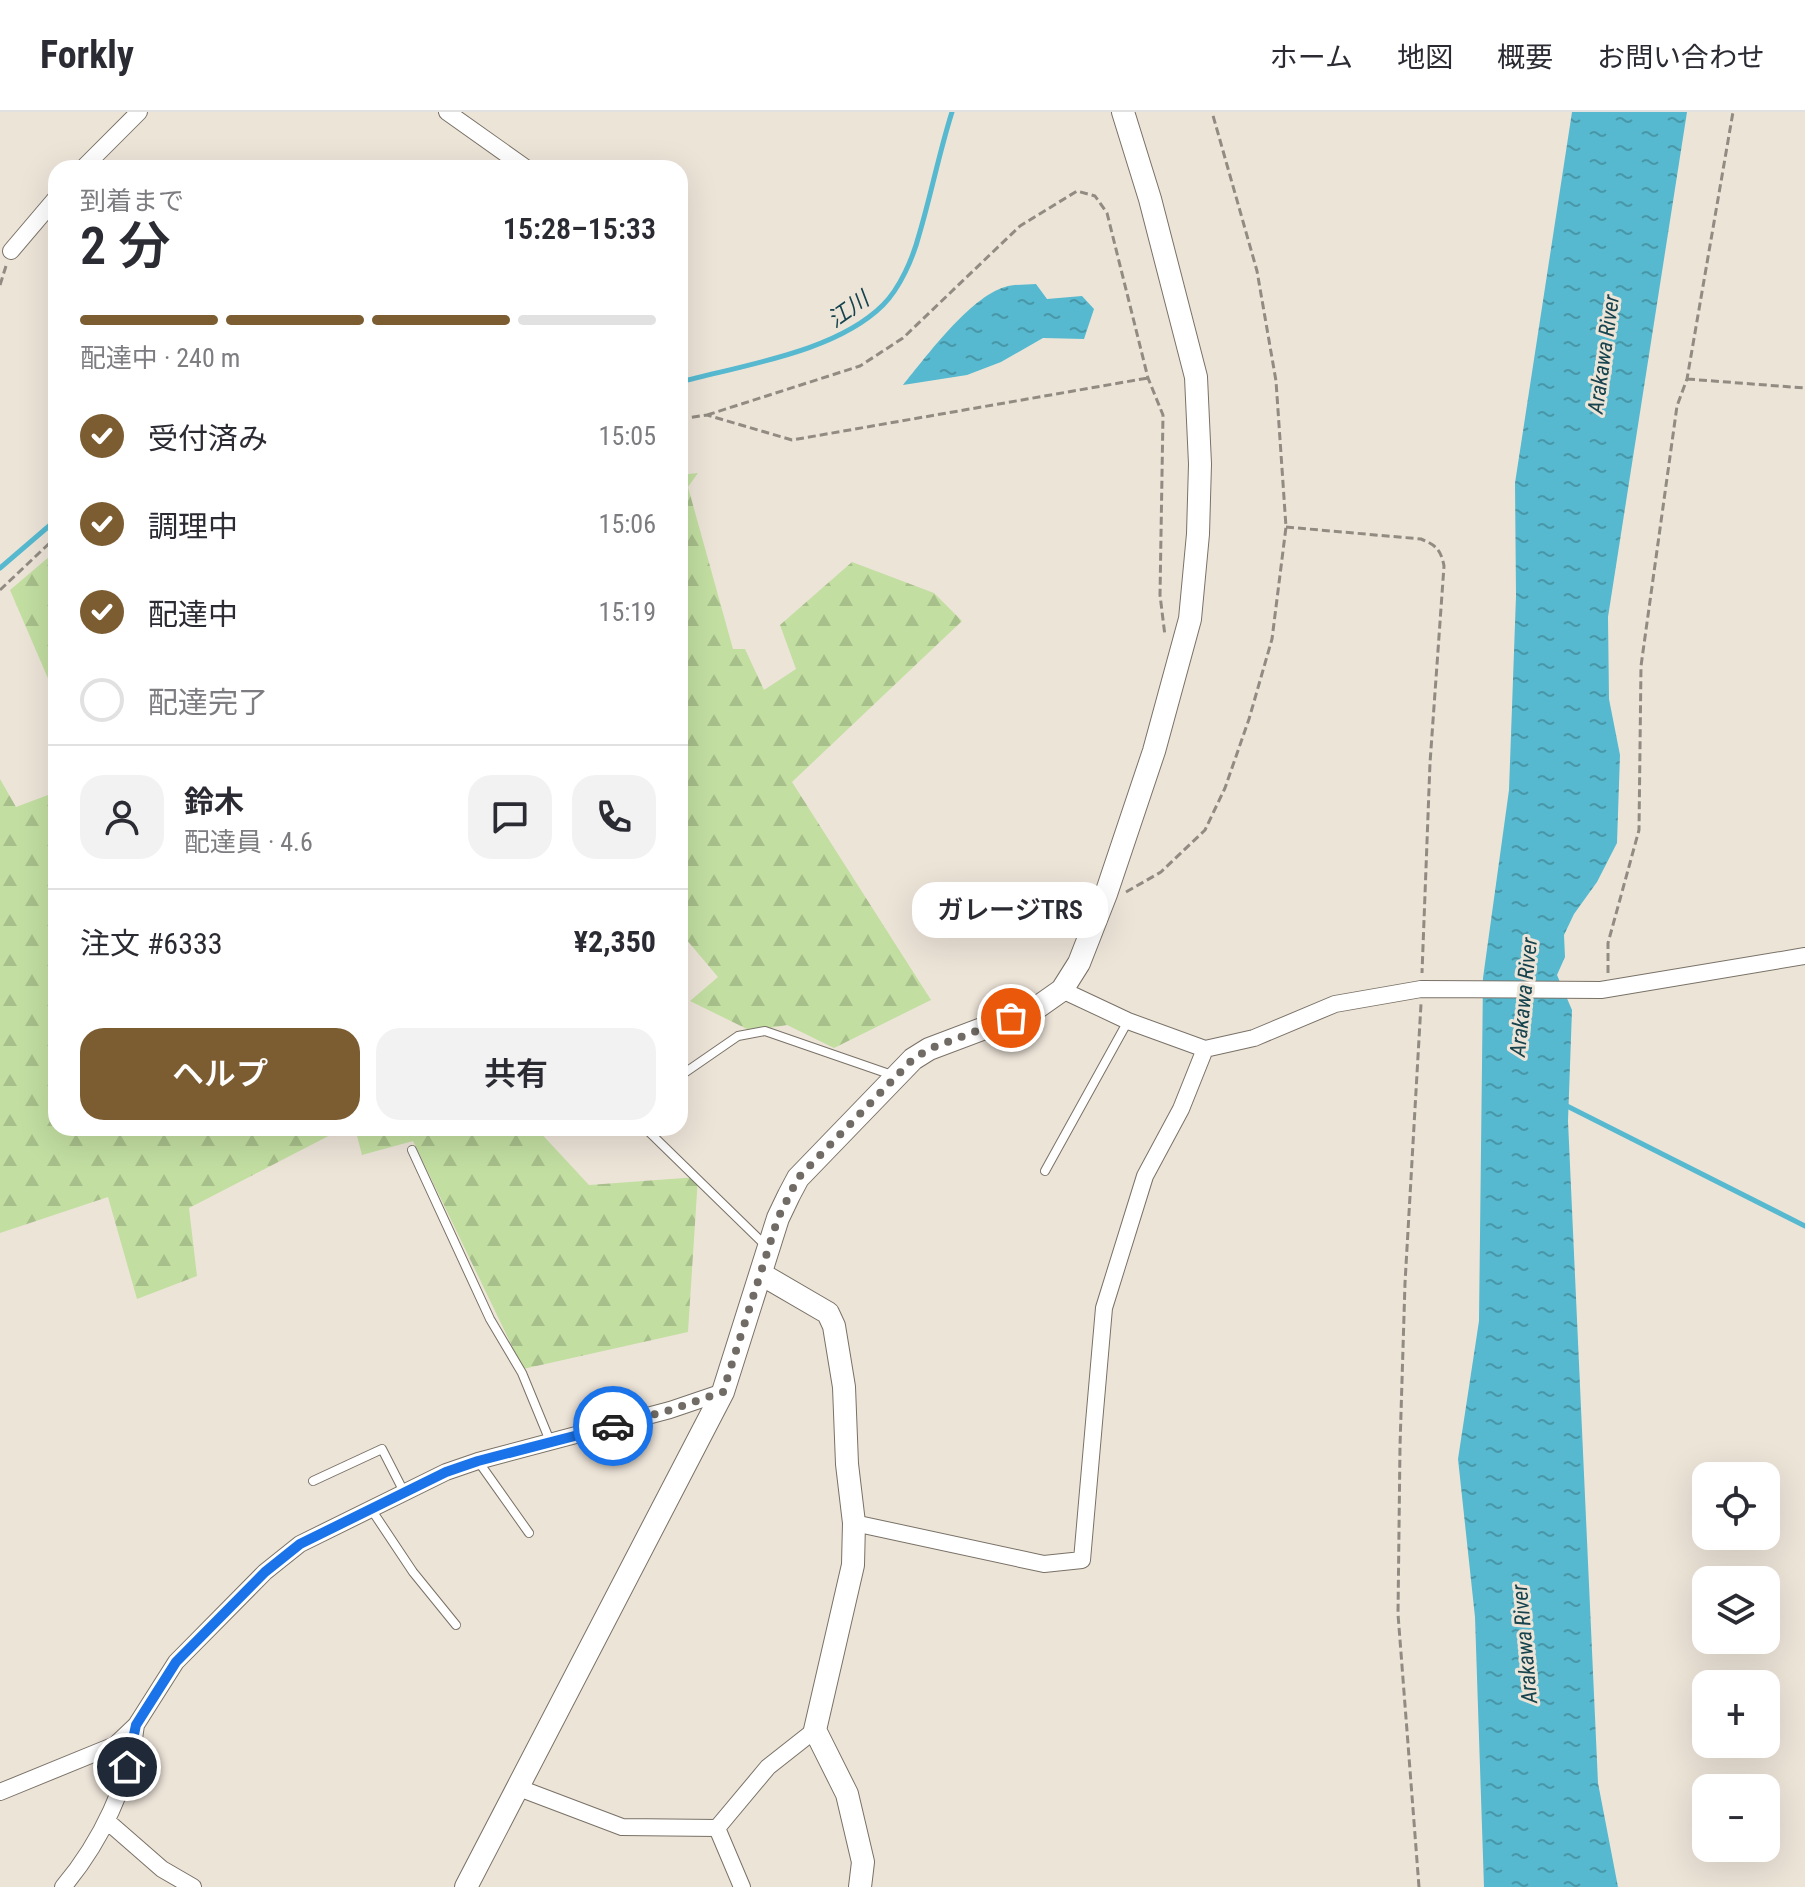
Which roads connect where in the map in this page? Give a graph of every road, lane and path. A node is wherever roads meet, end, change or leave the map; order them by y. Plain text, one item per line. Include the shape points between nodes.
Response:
1 (139, 112) edge
2 (447, 112) edge
3 (1123, 112) edge
4 (1212, 112) edge
5 (1733, 112) edge
6 (91, 160) edge
7 (515, 160) edge
8 (48, 206) edge
9 (6, 248) edge
10 (1148, 378) junction
11 (1687, 379) junction
12 (1805, 388) edge
13 (707, 415) junction
14 (688, 418) edge
15 (1286, 527) junction
16 (48, 545) edge
17 (0, 590) edge
18 (1165, 639) dead end
19 (1106, 894) junction
20 (1805, 956) edge
21 (1421, 989) junction
22 (1604, 989) junction
23 (1062, 990) junction
24 (1128, 1021) junction
25 (1205, 1049) junction
26 (688, 1070) edge
27 (896, 1076) junction
28 (653, 1136) edge
29 (412, 1150) dead end
30 (1045, 1171) dead end
31 (768, 1248) junction
32 (761, 1274) junction
33 (723, 1392) junction
34 (550, 1442) junction
35 (478, 1461) junction
36 (313, 1481) dead end
37 (405, 1493) junction
38 (371, 1509) junction
39 (854, 1523) junction
40 (529, 1533) dead end
41 (456, 1625) dead end
42 (136, 1725) junction
43 (815, 1730) junction
44 (519, 1788) junction
45 (0, 1792) edge
46 (107, 1821) junction
47 (717, 1828) junction
48 (63, 1887) edge
49 (193, 1887) edge
50 (466, 1887) edge
51 (742, 1887) edge
52 (860, 1887) edge
53 (1419, 1887) edge

1 - 6 street
2 - 7 street
3 - 19 street via 1196,377 1199,520 1190,619 1154,751
4 - 15 path via 1259,287 1276,381
5 - 11 path
8 - 9 street
10 - 13 path via 792,440
10 - 13 path via 1107,213 1095,196 1077,191 1020,226 903,338 860,366
10 - 18 path via 1163,415 1160,595
11 - 12 path
11 - 22 path via 1677,406 1641,666 1639,830 1608,943
13 - 14 path
15 - 19 path via 1272,639 1225,788 1205,830 1161,872 1131,891
15 - 21 path via 1421,539 1441,552
16 - 17 path
19 - 23 street via 1079,963
20 - 22 street
21 - 22 street
21 - 25 street via 1335,1004 1254,1038
21 - 53 path via 1405,1298 1398,1614
23 - 24 street
23 - 27 street via 1035,1009 929,1049
24 - 25 street
24 - 30 lane
25 - 39 street via 1145,1176 1104,1308 1082,1560 1044,1564
26 - 27 lane via 738,1036 765,1031
27 - 31 street via 798,1178
28 - 31 lane
29 - 34 lane via 490,1319 522,1373
31 - 32 street
32 - 33 street
32 - 39 street via 828,1313 834,1326
33 - 34 street
33 - 44 street
34 - 35 street
35 - 37 street
35 - 40 lane
36 - 37 lane via 382,1449
37 - 38 street
38 - 41 lane
38 - 42 street via 300,1544 265,1572 176,1662
39 - 43 street via 853,1565
42 - 45 street via 115,1745
42 - 46 street
43 - 47 street via 768,1767
43 - 52 street via 847,1794 863,1862
44 - 47 street via 622,1827
44 - 50 street
46 - 48 street
46 - 49 street via 162,1869
47 - 51 street

